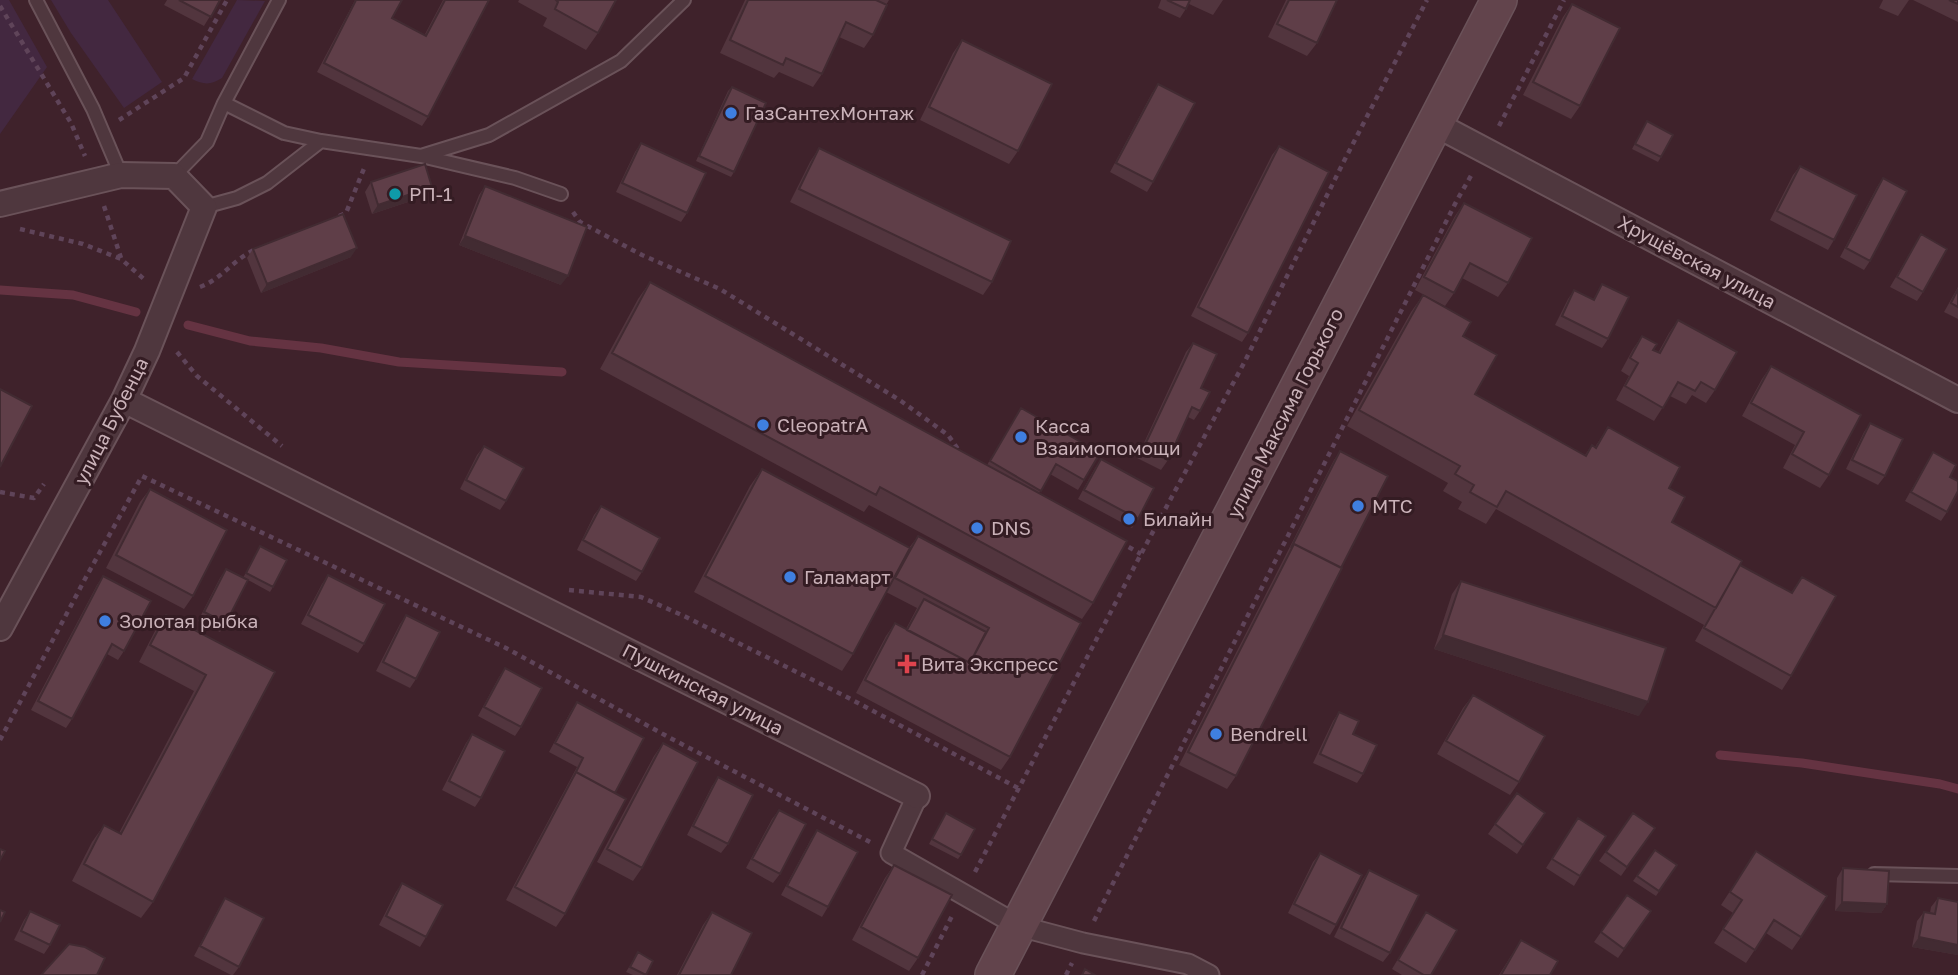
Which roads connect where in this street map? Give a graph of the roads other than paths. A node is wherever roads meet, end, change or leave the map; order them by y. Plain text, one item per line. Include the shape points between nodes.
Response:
1 (36, 0) edge
2 (279, 0) edge
3 (684, 0) edge
4 (1499, 0) edge
5 (224, 103) junction
6 (1435, 124) junction
7 (321, 141) junction
8 (421, 156) junction
9 (121, 175) junction
10 (174, 176) junction
11 (561, 194) road end
12 (0, 204) edge
13 (204, 207) junction
14 (124, 400) junction
15 (1958, 400) edge
16 (0, 628) edge
17 (917, 796) joint
18 (1857, 873) edge
19 (1958, 876) edge
20 (1019, 926) junction
21 (993, 975) edge
22 (1209, 975) edge

1 - 9 lane
2 - 5 lane
3 - 8 lane via 621,61 489,135
4 - 6 main road, улица Максима Горького
5 - 7 lane via 284,133
5 - 10 lane via 207,142
6 - 15 street, Хрущёвская улица
6 - 20 main road, улица Максима Горького
7 - 8 lane
7 - 13 lane via 267,183
8 - 11 lane
9 - 10 street
9 - 12 street
10 - 13 street
13 - 14 street, улица Бубенца
14 - 16 street, улица Бубенца
14 - 17 street, Пушкинская улица
17 - 20 street, Пушкинская улица via 891,853
18 - 19 lane
20 - 21 main road, улица Максима Горького
20 - 22 street via 1188,964

